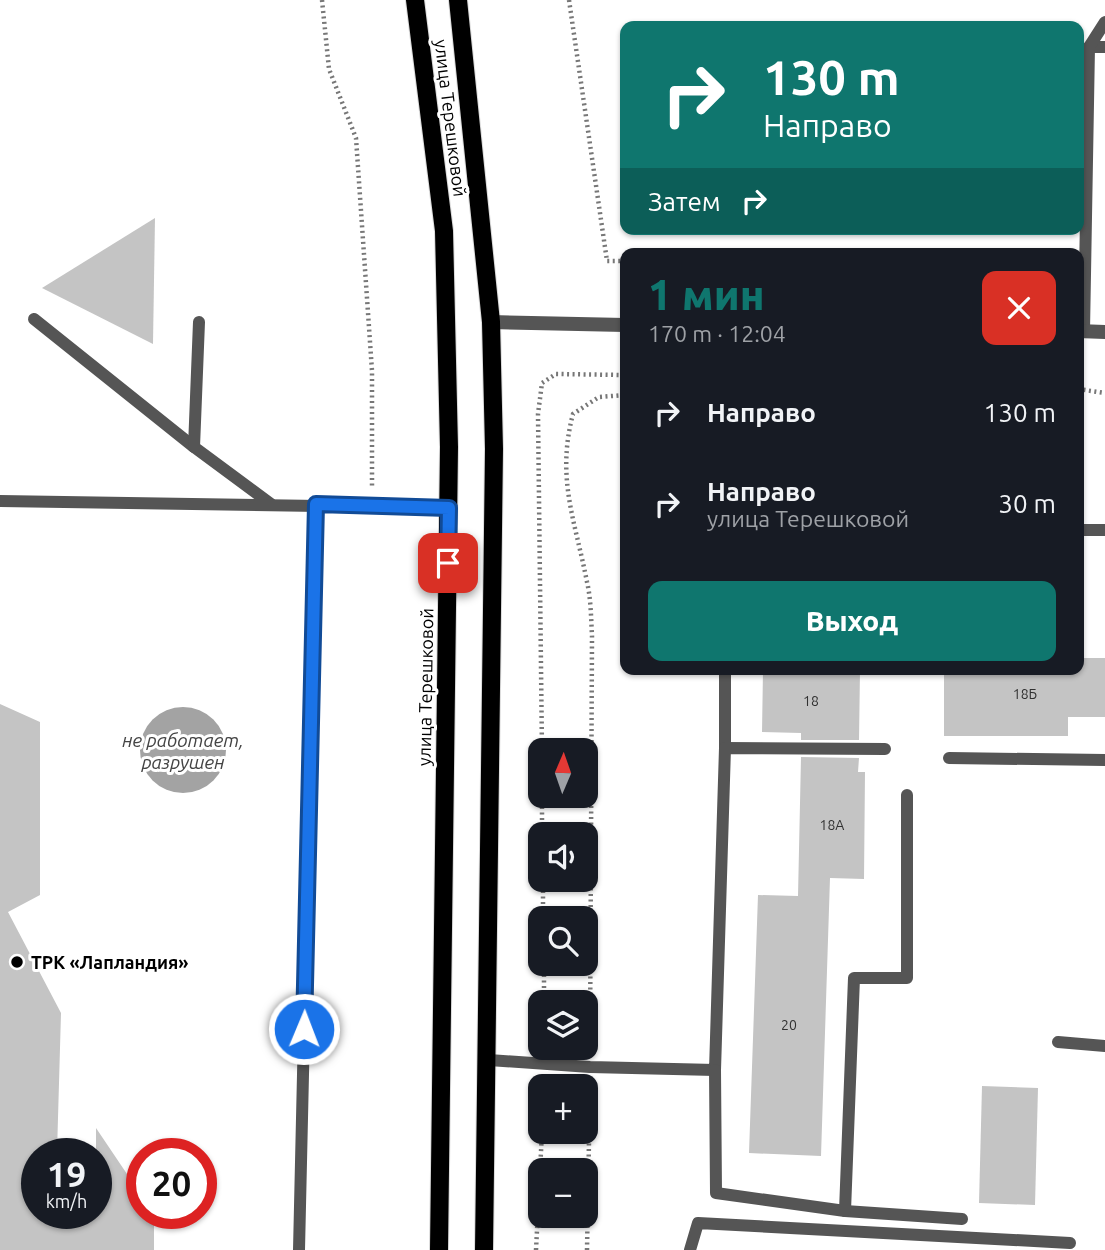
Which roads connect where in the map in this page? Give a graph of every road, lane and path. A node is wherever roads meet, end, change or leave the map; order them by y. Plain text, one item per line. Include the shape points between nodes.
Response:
1 (321, 0) edge
2 (415, 0) edge
3 (458, 0) edge
4 (569, 0) edge
5 (1105, 22) edge
6 (1089, 47) junction
7 (1105, 47) edge
8 (1084, 224) edge
9 (620, 261) edge
10 (34, 319) dead end
11 (199, 322) dead end
12 (491, 323) junction
13 (620, 325) edge
14 (1084, 331) edge
15 (1105, 332) edge
16 (620, 375) edge
17 (1084, 391) edge
18 (1105, 393) edge
19 (620, 395) edge
20 (194, 447) junction
21 (0, 501) edge
22 (271, 504) junction
23 (316, 504) junction
24 (372, 506) junction
25 (449, 508) junction
26 (1084, 530) edge
27 (1105, 530) edge
28 (725, 675) edge
29 (541, 738) edge
30 (725, 748) junction
31 (885, 749) dead end
32 (949, 758) dead end
33 (1105, 760) edge
34 (907, 795) dead end
35 (1058, 1042) dead end
36 (1105, 1046) edge
37 (489, 1060) junction
38 (590, 1067) junction
39 (715, 1070) junction
40 (541, 1144) edge
41 (845, 1211) junction
42 (962, 1219) dead end
43 (1070, 1243) dead end
44 (299, 1250) edge
45 (439, 1250) edge
46 (484, 1250) edge
47 (536, 1250) edge
48 (587, 1250) edge
49 (690, 1250) edge

1 - 24 path via 329,69 356,138 372,371
2 - 25 main road, улица Терешковой via 444,231
3 - 12 main road, улица Терешковой
4 - 9 path via 607,261
5 - 6 lane
6 - 7 lane
6 - 8 lane
10 - 20 lane
11 - 20 lane
12 - 13 street
12 - 37 main road, улица Терешковой via 495,449
14 - 15 street
16 - 29 path via 556,374 542,383 538,415
17 - 18 path
19 - 38 path via 599,397 573,414 565,483 588,584 592,636
20 - 22 lane
21 - 22 lane
22 - 23 lane
23 - 24 lane
23 - 44 lane
24 - 25 lane
25 - 45 main road, улица Терешковой
26 - 27 lane
28 - 30 lane
30 - 31 lane
30 - 39 lane
32 - 33 lane
34 - 41 lane via 907,978 854,978
35 - 36 lane
37 - 38 lane
37 - 46 main road, улица Терешковой
38 - 39 lane
38 - 48 path
39 - 41 lane via 716,1193
40 - 47 path
41 - 42 lane
43 - 49 lane via 698,1223

